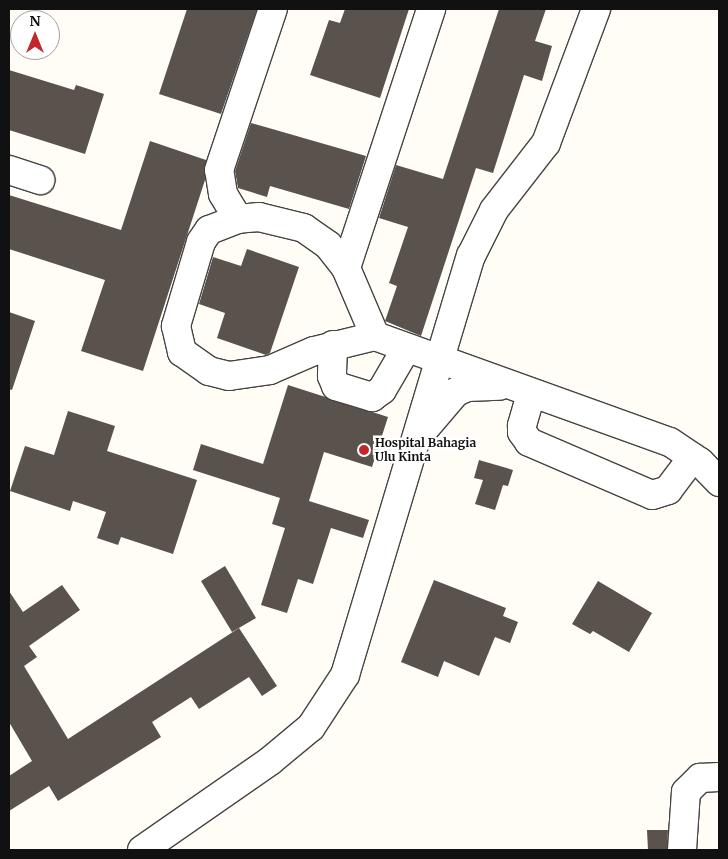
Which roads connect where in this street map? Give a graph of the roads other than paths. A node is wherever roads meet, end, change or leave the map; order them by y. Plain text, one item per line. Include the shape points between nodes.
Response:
1 (273, 9) edge
2 (431, 9) edge
3 (596, 9) edge
4 (9, 170) edge
5 (40, 180) dead end
6 (238, 219) junction
7 (346, 268) junction
8 (375, 336) junction
9 (333, 345) junction
10 (406, 349) junction
11 (440, 361) junction
12 (519, 390) junction
13 (418, 440) junction
14 (693, 457) junction
15 (719, 482) edge
16 (719, 776) edge
17 (142, 850) edge
18 (682, 850) edge

1 - 6 street via 219,170 223,194
2 - 7 street
3 - 11 street via 546,143 519,182 494,210 471,256
4 - 5 street
6 - 7 street via 274,218 304,228 328,245
6 - 9 street via 209,230 201,242 176,326 182,352 203,367 229,376 270,370
7 - 8 street
8 - 9 street
8 - 10 street
9 - 10 street via 332,376 336,386 372,397 382,390
10 - 11 street
11 - 12 street
11 - 13 street
12 - 13 street via 468,387 456,392 439,408
12 - 14 street via 652,434
12 - 14 street via 522,432 529,442 652,495 668,490
13 - 17 street via 345,675 331,699 311,727 270,761
14 - 15 street
16 - 18 street via 700,778 686,792

